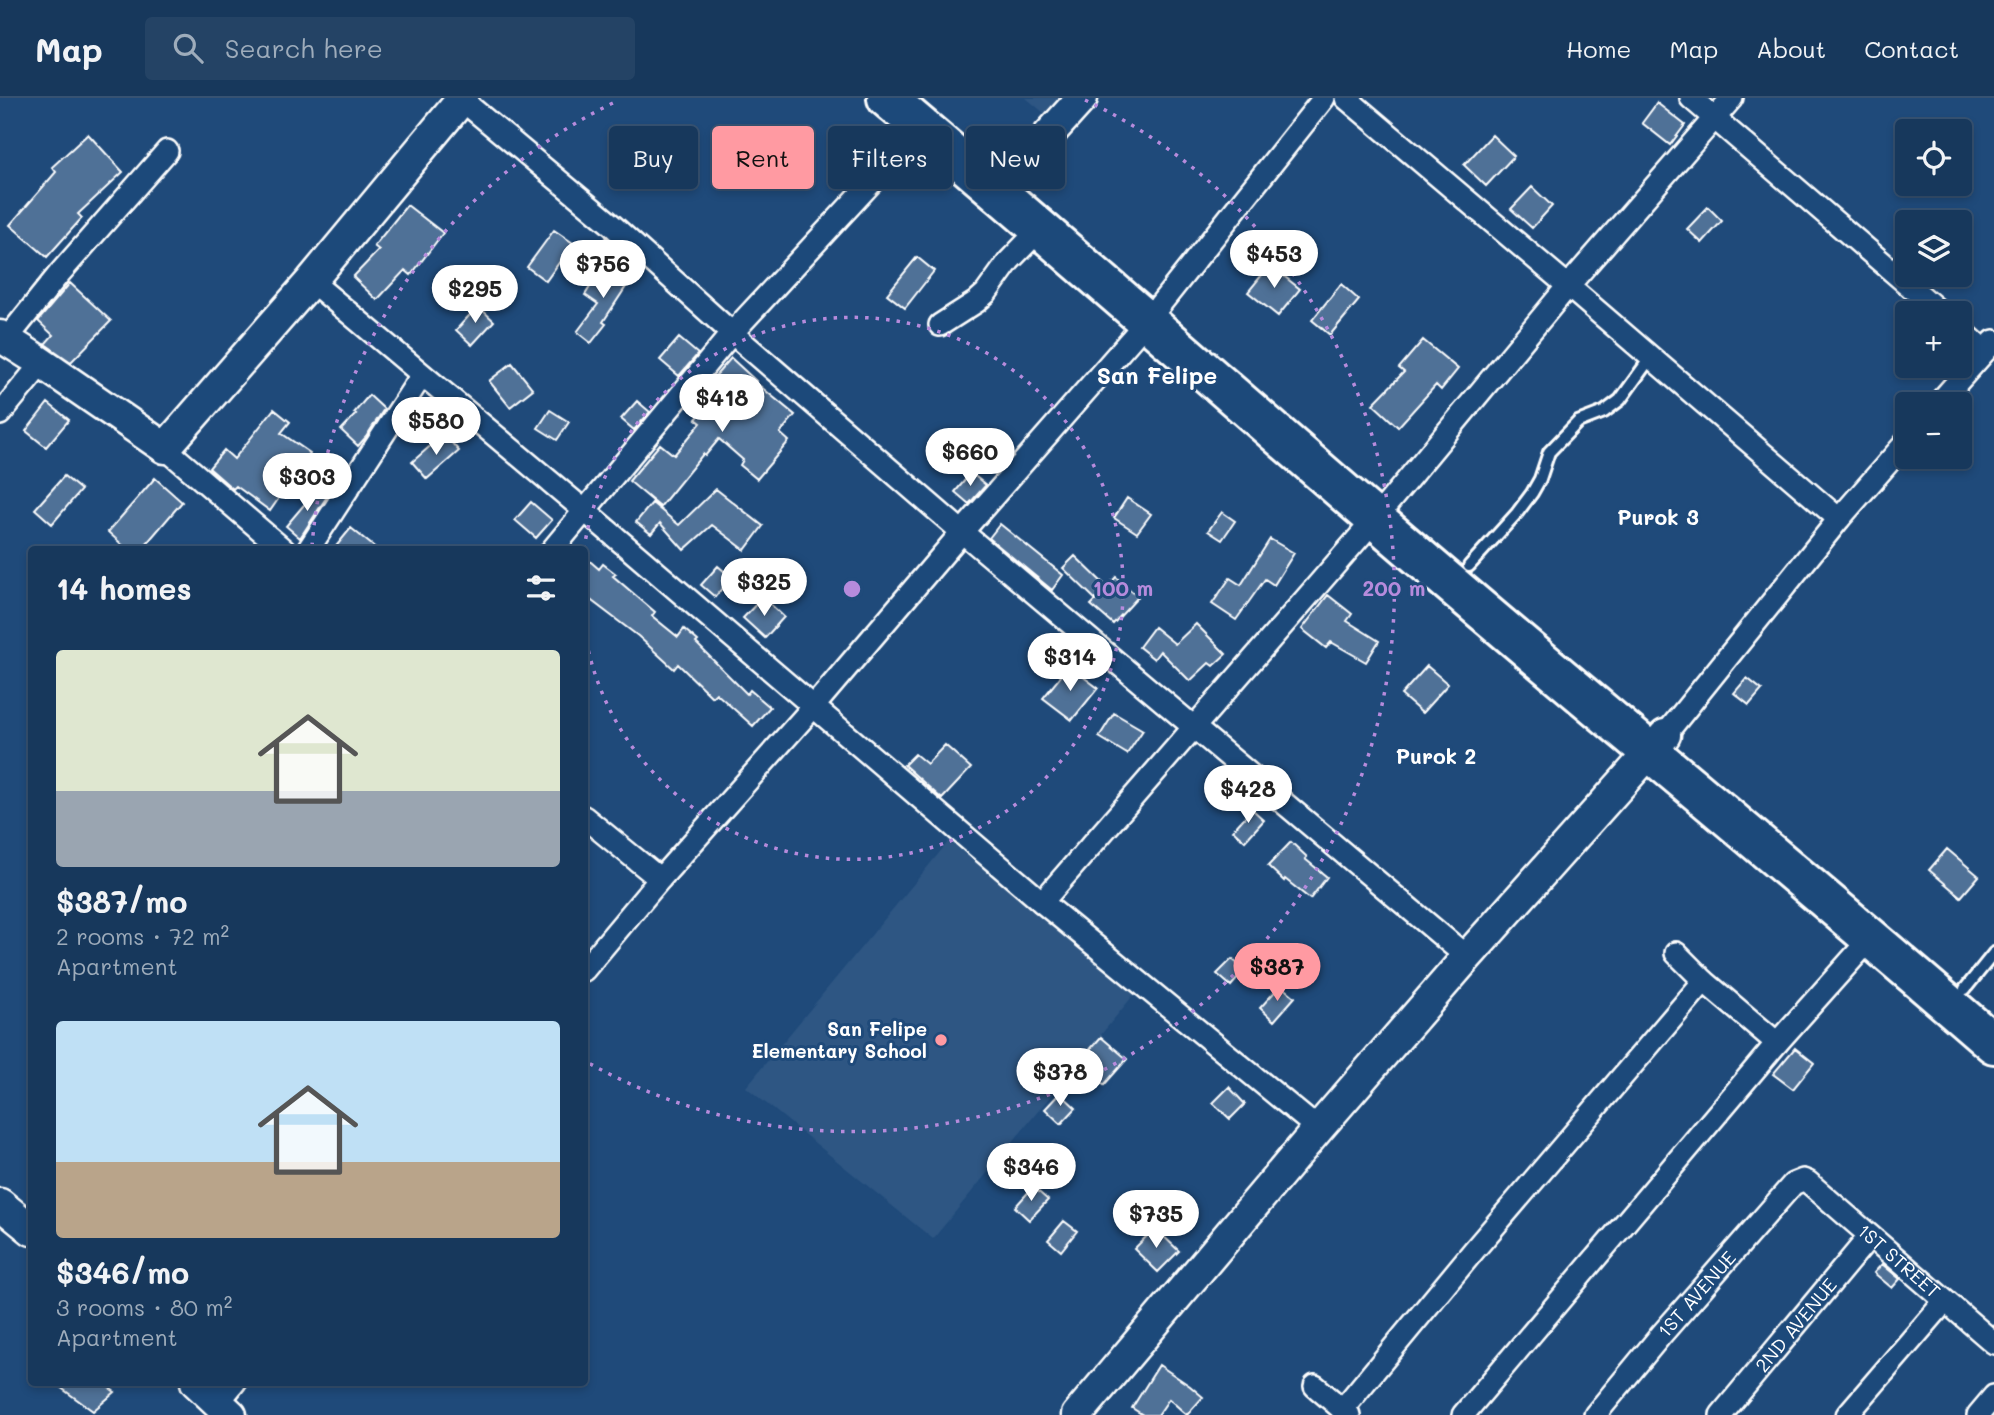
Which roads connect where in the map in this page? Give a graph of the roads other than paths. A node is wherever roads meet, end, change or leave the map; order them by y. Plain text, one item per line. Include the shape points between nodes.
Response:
1 (887, 98) edge
2 (1082, 98) edge
3 (1324, 98) edge
4 (1346, 98) edge
5 (1690, 98) edge
6 (1732, 98) edge
7 (463, 99) edge
8 (922, 113) edge
9 (1714, 119) junction
10 (1057, 126) edge
11 (167, 151) dead end
12 (966, 151) edge
13 (1008, 189) edge
14 (1010, 189) edge
15 (1040, 229) junction
16 (311, 281) junction
17 (1568, 286) junction
18 (1927, 301) edge
19 (1154, 313) junction
20 (940, 325) dead end
21 (732, 333) junction
22 (1972, 336) edge
23 (3, 338) edge
24 (1989, 346) edge
25 (1651, 357) junction
26 (42, 363) junction
27 (422, 375) junction
28 (1949, 392) edge
29 (0, 414) edge
30 (165, 448) junction
31 (1895, 455) edge
32 (1383, 510) junction
33 (585, 511) junction
34 (1839, 519) junction
35 (962, 532) junction
36 (278, 546) edge
37 (312, 546) edge
38 (555, 546) edge
39 (1469, 566) junction
40 (814, 706) junction
41 (1194, 727) junction
42 (1658, 743) junction
43 (588, 820) edge
44 (660, 879) junction
45 (1042, 902) junction
46 (1870, 939) junction
47 (1676, 953) dead end
48 (1994, 953) edge
49 (1467, 957) junction
50 (588, 965) edge
51 (1704, 981) junction
52 (1965, 989) junction
53 (1994, 1015) edge
54 (1777, 1043) junction
55 (1994, 1044) edge
56 (1318, 1129) junction
57 (1803, 1180) joint
58 (0, 1204) edge
59 (28, 1227) edge
60 (1870, 1236) junction
61 (1945, 1301) junction
62 (1994, 1343) edge
63 (203, 1386) edge
64 (1314, 1386) dead end
65 (1994, 1396) edge
66 (228, 1400) edge
67 (1346, 1412) edge
68 (1077, 1415) edge
69 (1463, 1415) edge
70 (1595, 1415) edge
71 (1721, 1415) edge
72 (1847, 1415) edge
73 (1978, 1415) edge

1 - 8 highway
2 - 10 main road
3 - 19 street
4 - 17 street
5 - 9 street
6 - 9 street
7 - 16 main road
7 - 21 street
8 - 12 highway
8 - 21 street
9 - 17 street
9 - 18 street
11 - 23 street
13 - 15 highway
14 - 19 highway
15 - 19 highway
15 - 20 street via 976,302
16 - 27 street
16 - 30 main road
17 - 25 street
17 - 32 street
19 - 32 highway
19 - 35 street
21 - 33 street
21 - 35 street
22 - 24 street
23 - 26 main road
24 - 28 street
25 - 34 street
25 - 39 lane via 1620,400 1578,422 1549,452 1532,493
26 - 29 street
26 - 30 main road
27 - 33 street
27 - 37 street
30 - 36 street
31 - 34 street
32 - 39 highway
32 - 41 street
32 - 42 highway
33 - 38 street
33 - 40 street
34 - 42 street
35 - 40 street
35 - 41 street
39 - 42 highway
40 - 44 street
40 - 45 street
41 - 45 street
41 - 49 street
42 - 46 highway
42 - 49 main road
42 - 52 highway
43 - 44 street
44 - 50 street
45 - 56 street
46 - 54 street
46 - 55 highway
47 - 51 street
48 - 52 lane
49 - 56 main road
51 - 54 street
51 - 67 street via 1475,1249
52 - 53 highway
54 - 69 street
56 - 68 main road
57 - 60 street, 1ST STREET
57 - 70 street, 1ST AVENUE via 1793,1184
58 - 59 main road
60 - 61 street, 1ST STREET
60 - 71 street, 2ND AVENUE
61 - 62 street, 1ST STREET
61 - 72 street
63 - 66 main road
64 - 67 street
65 - 73 street

